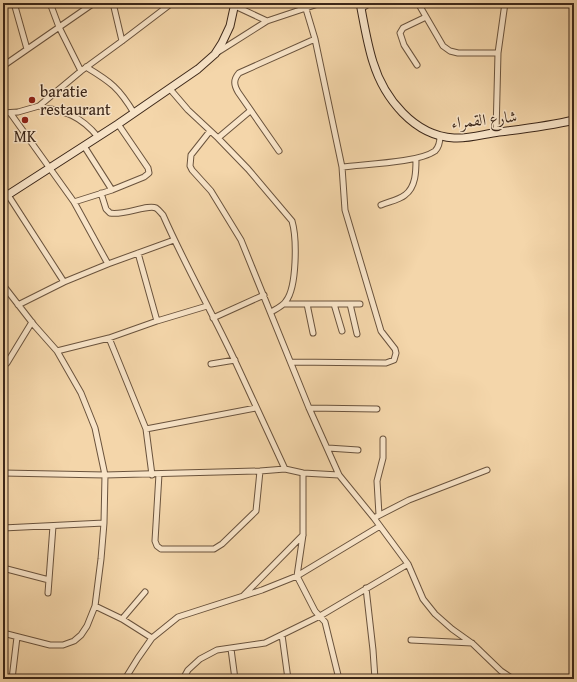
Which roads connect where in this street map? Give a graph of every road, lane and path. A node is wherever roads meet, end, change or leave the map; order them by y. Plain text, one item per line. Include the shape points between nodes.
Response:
1 (14, 3) edge
2 (50, 3) edge
3 (94, 3) edge
4 (114, 3) edge
5 (172, 3) edge
6 (321, 3) edge
7 (370, 3) edge
8 (418, 3) edge
9 (505, 3) edge
10 (235, 5) edge
11 (164, 6) edge
12 (361, 6) edge
13 (306, 9) junction
14 (426, 17) junction
15 (267, 21) junction
16 (59, 26) junction
17 (315, 39) junction
18 (122, 41) junction
19 (27, 49) junction
20 (498, 53) junction
21 (216, 54) junction
22 (417, 65) dead end
23 (3, 66) edge
24 (86, 67) junction
25 (80, 71) junction
26 (170, 89) junction
27 (39, 106) junction
28 (250, 111) junction
29 (134, 112) junction
30 (3, 113) edge
31 (11, 114) junction
32 (574, 120) edge
33 (118, 124) junction
34 (210, 131) junction
35 (496, 133) junction
36 (440, 136) junction
37 (98, 137) junction
38 (218, 138) junction
39 (84, 146) junction
40 (278, 151) dead end
41 (416, 158) junction
42 (342, 167) junction
43 (50, 168) junction
44 (112, 190) junction
45 (101, 193) junction
46 (6, 197) edge
47 (74, 202) junction
48 (381, 205) dead end
49 (174, 240) junction
50 (138, 253) junction
51 (108, 264) junction
52 (64, 282) junction
53 (3, 285) edge
54 (264, 295) junction
55 (284, 304) junction
56 (307, 304) junction
57 (334, 304) junction
58 (350, 304) junction
59 (360, 304) dead end
60 (18, 305) junction
61 (207, 306) junction
62 (271, 312) junction
63 (213, 318) junction
64 (158, 321) junction
65 (32, 322) junction
66 (342, 331) dead end
67 (313, 333) dead end
68 (357, 334) dead end
69 (109, 338) junction
70 (57, 351) junction
71 (235, 360) junction
72 (291, 362) junction
73 (6, 363) dead end
74 (211, 364) dead end
75 (256, 408) junction
76 (309, 408) junction
77 (377, 409) dead end
78 (146, 428) junction
79 (383, 439) dead end
80 (328, 448) junction
81 (358, 450) dead end
82 (285, 469) junction
83 (487, 470) dead end
84 (260, 471) junction
85 (3, 473) edge
86 (303, 473) junction
87 (159, 474) junction
88 (105, 475) junction
89 (152, 475) junction
90 (339, 475) junction
91 (377, 517) junction
92 (104, 523) junction
93 (53, 526) junction
94 (380, 526) junction
95 (3, 528) edge
96 (303, 535) junction
97 (408, 564) junction
98 (3, 568) edge
99 (297, 576) junction
100 (49, 580) junction
101 (366, 588) junction
102 (145, 592) dead end
103 (48, 593) dead end
104 (243, 597) junction
105 (95, 606) junction
106 (320, 616) junction
107 (122, 619) junction
108 (3, 633) edge
109 (282, 635) junction
110 (17, 637) junction
111 (152, 638) junction
112 (411, 640) dead end
113 (473, 644) junction
114 (231, 649) junction
115 (12, 679) edge
116 (125, 679) edge
117 (183, 679) edge
118 (235, 679) edge
119 (288, 679) edge
120 (339, 679) edge
121 (375, 679) edge
122 (513, 679) edge

1 - 19 street
2 - 16 street
3 - 16 street
4 - 18 street
5 - 11 street
6 - 13 street
7 - 12 street
8 - 14 street
9 - 20 street
10 - 15 street
10 - 21 street via 227,33
11 - 18 street
12 - 36 street, شارع القمراء via 373,63 387,94 415,124 431,134
13 - 15 street
13 - 17 street
14 - 20 street via 443,46 450,51
14 - 22 street via 403,28 400,33 404,45
15 - 21 street
16 - 19 street
16 - 25 street
17 - 28 street via 235,77 235,86
17 - 42 street
18 - 24 street
19 - 23 street
20 - 35 street
21 - 26 street
24 - 25 street
24 - 29 street via 116,86
25 - 27 street
26 - 29 street
26 - 34 street
27 - 31 street
27 - 37 street via 82,121
28 - 38 street
28 - 40 street
29 - 33 street
30 - 31 street
31 - 43 street
32 - 35 street, شارع القمراء via 551,126
33 - 37 street
33 - 44 street via 149,173
34 - 38 street
34 - 54 street via 192,154 190,166 212,191 234,227
35 - 36 street, شارع القمراء via 461,138
36 - 41 street via 440,143 435,151
37 - 39 street
38 - 55 street via 292,221 295,231 295,260 291,289
39 - 43 street
39 - 44 street
41 - 42 street
41 - 48 street via 411,188 405,195
42 - 72 street via 345,210 381,331 395,349 396,357 392,362 386,363
43 - 46 street
43 - 47 street
44 - 45 street
45 - 47 street
45 - 49 street via 106,209 112,214 157,208
46 - 52 street
47 - 51 street
49 - 50 street
49 - 61 street
50 - 51 street
50 - 64 street
51 - 52 street
52 - 60 street
53 - 60 street
54 - 62 street
54 - 63 street
55 - 56 street
55 - 62 street
56 - 57 street
56 - 67 street
57 - 58 street
57 - 66 street
58 - 59 street
58 - 68 street
60 - 65 street
61 - 63 street
61 - 64 street
62 - 72 street
63 - 71 street
64 - 69 street
65 - 70 street
65 - 73 street
69 - 70 street
69 - 78 street
70 - 88 street via 81,393 93,421
71 - 74 street
71 - 75 street
72 - 76 street
75 - 78 street
75 - 82 street
76 - 77 street
76 - 80 street
78 - 89 street
79 - 91 street via 383,458 377,481
80 - 81 street
80 - 90 street
82 - 84 street
82 - 86 street
83 - 91 street via 409,500
84 - 87 street
84 - 87 street via 256,511 214,549 161,549 157,546 155,541
85 - 88 street
86 - 90 street
86 - 96 street
87 - 89 street
88 - 89 street
88 - 92 street
90 - 91 street
91 - 94 street
92 - 93 street
92 - 105 street
93 - 95 street
93 - 100 street
94 - 97 street
94 - 99 street
96 - 99 street
96 - 104 street
97 - 101 street
97 - 113 street via 423,599 431,610
98 - 100 street
99 - 104 street
99 - 106 street
100 - 103 street
101 - 106 street
101 - 121 street
102 - 107 street
104 - 111 street via 178,617
105 - 107 street
105 - 110 street via 82,635 64,645 50,645
106 - 109 street
106 - 120 street via 328,631
107 - 111 street
108 - 110 street
109 - 114 street via 266,643
109 - 119 street
110 - 115 street
111 - 116 street
112 - 113 street
113 - 122 street
114 - 117 street via 217,650 200,659 188,670
114 - 118 street

